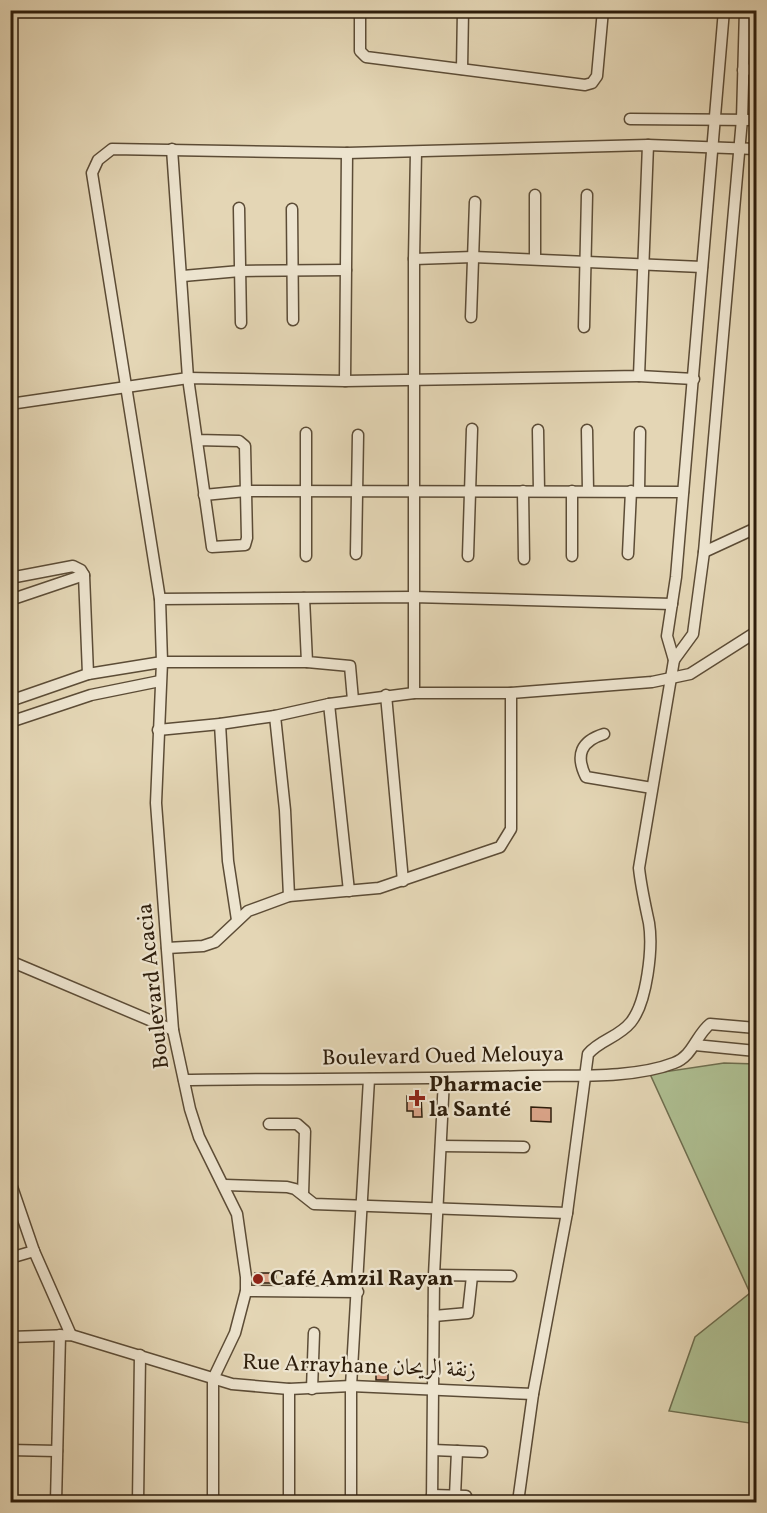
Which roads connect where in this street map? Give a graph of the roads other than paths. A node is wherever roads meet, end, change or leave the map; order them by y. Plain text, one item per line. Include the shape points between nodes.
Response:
1 (95, 10) edge
2 (121, 10) edge
3 (360, 10) edge
4 (463, 10) edge
5 (603, 10) edge
6 (724, 10) edge
7 (745, 10) edge
8 (462, 69) junction
9 (756, 69) edge
10 (743, 70) junction
11 (630, 119) dead end
12 (716, 119) junction
13 (742, 119) junction
14 (756, 120) edge
15 (648, 145) junction
16 (712, 148) junction
17 (172, 149) junction
18 (739, 149) junction
19 (756, 149) edge
20 (416, 152) junction
21 (347, 153) junction
22 (535, 195) dead end
23 (587, 195) dead end
24 (475, 202) dead end
25 (239, 208) dead end
26 (292, 209) dead end
27 (473, 257) junction
28 (414, 259) junction
29 (534, 259) junction
30 (586, 261) junction
31 (645, 265) junction
32 (702, 267) junction
33 (346, 270) junction
34 (240, 271) junction
35 (293, 271) junction
36 (183, 276) junction
37 (471, 317) dead end
38 (293, 320) dead end
39 (241, 323) dead end
40 (584, 327) dead end
41 (639, 376) junction
42 (188, 378) junction
43 (694, 379) junction
44 (413, 380) junction
45 (345, 381) junction
46 (128, 385) junction
47 (10, 404) edge
48 (472, 429) dead end
49 (538, 430) dead end
50 (587, 430) dead end
51 (640, 432) dead end
52 (306, 434) dead end
53 (358, 435) dead end
54 (197, 440) junction
55 (413, 490) junction
56 (246, 491) junction
57 (306, 491) junction
58 (357, 491) junction
59 (470, 491) junction
60 (523, 491) junction
61 (539, 491) junction
62 (572, 491) junction
63 (588, 491) junction
64 (635, 491) junction
65 (683, 492) junction
66 (204, 495) junction
67 (756, 528) edge
68 (704, 552) junction
69 (356, 554) dead end
70 (628, 554) dead end
71 (306, 556) dead end
72 (468, 556) dead end
73 (572, 556) dead end
74 (524, 559) dead end
75 (84, 575) junction
76 (10, 578) edge
77 (413, 597) junction
78 (304, 598) junction
79 (160, 599) junction
80 (10, 600) edge
81 (672, 604) junction
82 (756, 632) edge
83 (674, 660) junction
84 (162, 662) junction
85 (307, 662) junction
86 (88, 674) junction
87 (671, 679) junction
88 (160, 681) junction
89 (414, 693) junction
90 (511, 693) junction
91 (386, 696) junction
92 (352, 700) junction
93 (10, 701) edge
94 (329, 704) junction
95 (275, 716) junction
96 (10, 722) edge
97 (220, 724) junction
98 (158, 730) junction
99 (604, 734) dead end
100 (652, 788) junction
101 (403, 881) junction
102 (349, 891) junction
103 (289, 896) junction
104 (237, 920) junction
105 (168, 948) junction
106 (10, 960) edge
107 (756, 1028) edge
108 (173, 1030) junction
109 (695, 1045) junction
110 (756, 1051) edge
111 (586, 1075) junction
112 (369, 1079) junction
113 (444, 1079) junction
114 (184, 1080) junction
115 (269, 1124) dead end
116 (441, 1146) junction
117 (524, 1147) dead end
118 (10, 1181) edge
119 (225, 1185) junction
120 (303, 1194) junction
121 (363, 1205) junction
122 (439, 1208) junction
123 (567, 1213) junction
124 (34, 1251) junction
125 (10, 1258) edge
126 (434, 1275) junction
127 (472, 1276) junction
128 (511, 1276) dead end
129 (246, 1291) junction
130 (358, 1292) junction
131 (434, 1316) junction
132 (314, 1333) dead end
133 (66, 1335) junction
134 (10, 1337) edge
135 (140, 1355) junction
136 (213, 1379) junction
137 (351, 1386) junction
138 (435, 1388) junction
139 (289, 1389) junction
140 (312, 1389) junction
141 (534, 1394) junction
142 (10, 1450) edge
143 (433, 1450) junction
144 (57, 1451) junction
145 (457, 1451) junction
146 (482, 1452) dead end
147 (432, 1499) edge
148 (56, 1503) edge
149 (138, 1503) edge
150 (213, 1503) edge
151 (288, 1503) edge
152 (351, 1503) edge
153 (518, 1503) edge

1 - 2 street
3 - 8 street via 362,55
4 - 8 street
5 - 8 street via 597,76 592,83
6 - 12 street
7 - 10 street
9 - 10 street
10 - 13 street
11 - 12 street
12 - 13 street
12 - 16 street
13 - 14 street
13 - 18 street
15 - 16 street
15 - 20 street
15 - 31 street
16 - 18 street
16 - 32 street
17 - 21 street
17 - 36 street
17 - 46 street, Boulevard Acacia via 112,149 98,160 92,173
18 - 19 street
18 - 68 street
20 - 21 street
20 - 28 street
21 - 33 street
22 - 29 street
23 - 30 street
24 - 27 street
25 - 34 street
26 - 35 street
27 - 28 street
27 - 29 street
27 - 37 street
28 - 44 street
29 - 30 street
30 - 31 street
30 - 40 street
31 - 32 street
31 - 41 street
32 - 43 street
33 - 35 street
33 - 45 street
34 - 35 street
34 - 36 street
34 - 39 street
35 - 38 street
36 - 42 street
41 - 43 street
41 - 44 street
42 - 45 street
42 - 46 street
42 - 54 street
43 - 65 street
44 - 45 street
44 - 55 street
46 - 47 street
46 - 79 street, Boulevard Acacia
48 - 59 street
49 - 61 street
50 - 63 street
51 - 64 street
52 - 57 street
53 - 58 street
54 - 56 street via 245,446
54 - 66 street
55 - 58 street
55 - 59 street
55 - 77 street
56 - 57 street
56 - 66 street
56 - 66 street via 247,542 216,548 212,547
57 - 58 street
57 - 71 street
58 - 69 street
59 - 60 street
59 - 72 street
60 - 61 street
60 - 74 street
61 - 62 street
62 - 63 street
62 - 73 street
63 - 64 street
64 - 65 street
64 - 70 street
65 - 81 street
67 - 68 street
68 - 83 street via 693,634
75 - 76 street via 73,566
75 - 80 street
75 - 86 street
77 - 78 street
77 - 81 street
77 - 89 street
78 - 79 street
78 - 85 street
79 - 84 street, Boulevard Acacia
81 - 83 street via 667,636
82 - 87 street via 690,674
83 - 87 street
84 - 85 street
84 - 86 street
84 - 88 street, Boulevard Acacia
85 - 92 street via 350,666
86 - 93 street
87 - 90 street
87 - 100 street
88 - 96 street via 91,695
88 - 98 street, Boulevard Acacia
89 - 90 street
89 - 91 street
90 - 101 street via 511,830 507,840 491,851
91 - 92 street
91 - 101 street
92 - 94 street
94 - 95 street
94 - 102 street
95 - 97 street
95 - 103 street
97 - 98 street
97 - 104 street via 228,861
98 - 105 street, Boulevard Acacia via 156,803
99 - 100 street via 590,739 582,749 580,765 586,777
100 - 111 street via 639,868 649,924 644,995 633,1020 617,1037 596,1045 588,1054
101 - 102 street
102 - 103 street
103 - 104 street via 248,911
104 - 105 street via 215,942
105 - 108 street, Boulevard Acacia
106 - 108 street
107 - 109 street, Boulevard Oued Melouya via 710,1024
108 - 114 street, Boulevard Acacia
109 - 110 street
109 - 111 street, Boulevard Oued Melouya via 676,1062 663,1066
111 - 113 street, Boulevard Oued Melouya
111 - 123 street
112 - 113 street, Boulevard Oued Melouya
112 - 114 street, Boulevard Oued Melouya
112 - 121 street
113 - 116 street
114 - 119 street, Boulevard Acacia via 199,1137
115 - 120 street via 297,1124 305,1131
116 - 117 street
116 - 122 street
118 - 124 street
119 - 120 street via 287,1187
119 - 129 street, Boulevard Acacia via 245,1255
120 - 121 street via 315,1203
121 - 122 street
121 - 130 street
122 - 123 street
122 - 126 street
123 - 141 street
124 - 125 street
124 - 133 street
126 - 127 street
126 - 131 street
127 - 128 street
127 - 131 street via 468,1312
129 - 130 street
129 - 136 street, Boulevard Acacia via 235,1333
130 - 137 street
131 - 138 street
132 - 140 street
133 - 134 street, Rue Arrayhane زنقة الريحان
133 - 135 street, Rue Arrayhane زنقة الريحان
133 - 144 street
135 - 136 street, Rue Arrayhane زنقة الريحان
135 - 149 street
136 - 139 street, Rue Arrayhane زنقة الريحان
136 - 150 street, Boulevard Acacia
137 - 138 street, Rue Arrayhane زنقة الريحان
137 - 140 street, Rue Arrayhane زنقة الريحان
137 - 152 street
138 - 141 street, Rue Arrayhane زنقة الريحان
138 - 143 street
139 - 140 street, Rue Arrayhane زنقة الريحان
139 - 151 street
141 - 153 street
142 - 144 street
143 - 145 street
143 - 147 street
144 - 148 street
145 - 146 street
145 - 147 street via 460,1496

